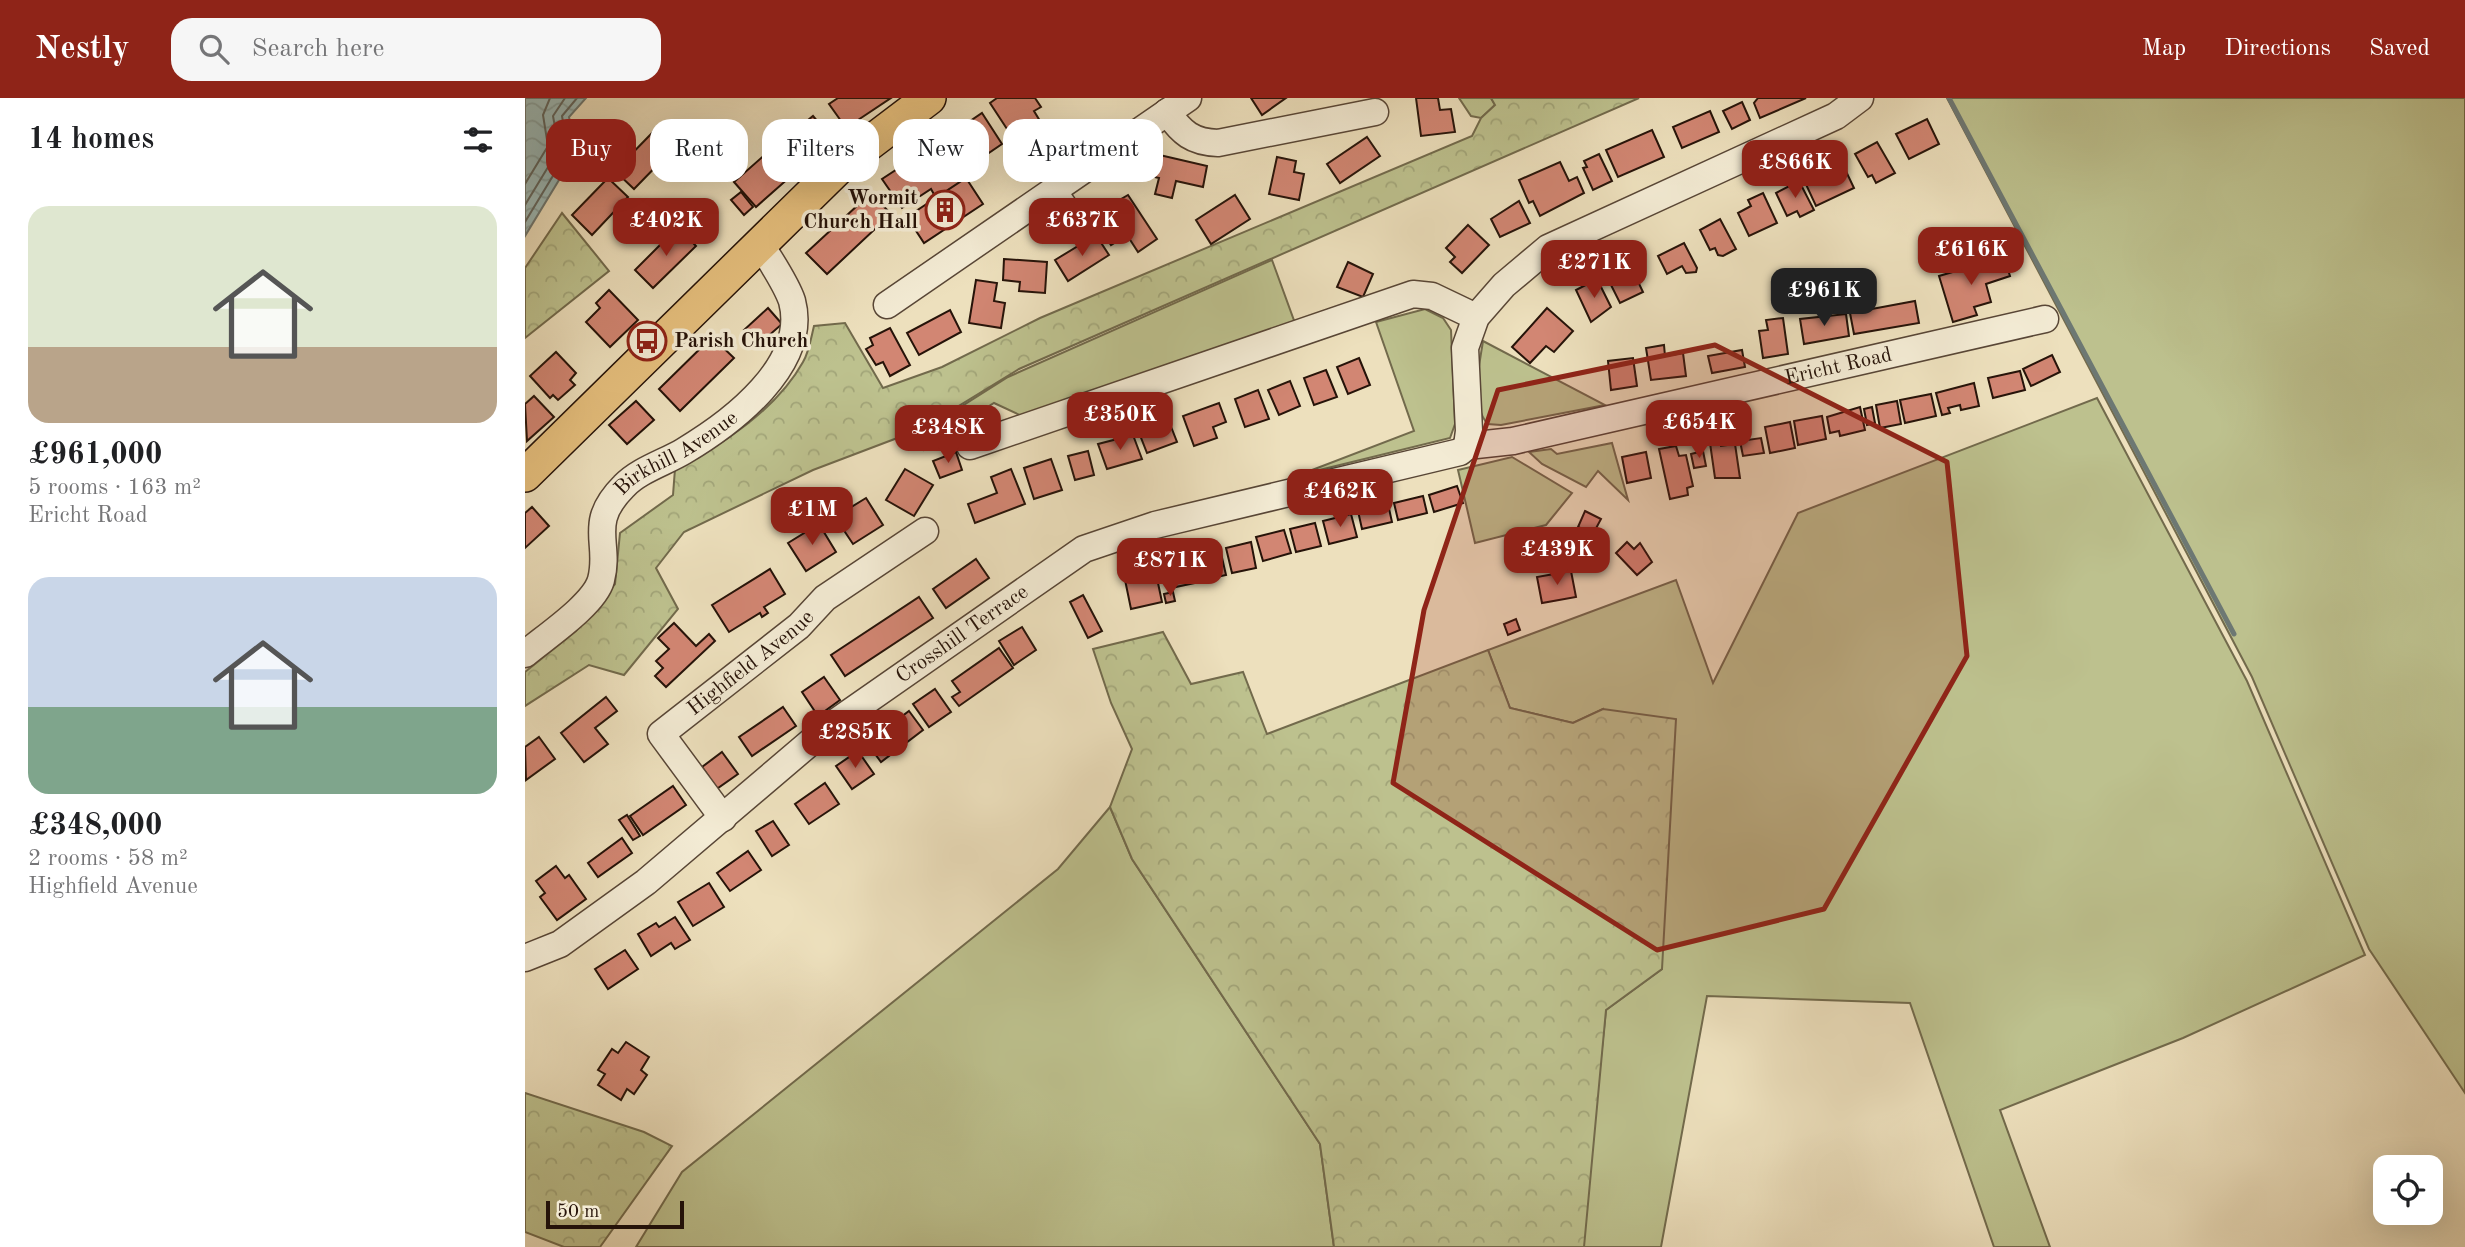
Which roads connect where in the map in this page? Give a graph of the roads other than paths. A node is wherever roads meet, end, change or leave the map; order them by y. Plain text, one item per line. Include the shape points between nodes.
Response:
1 (929, 98) edge
2 (1860, 98) edge
3 (1178, 105) edge
4 (1375, 112) dead end
5 (761, 245) junction
6 (887, 305) dead end
7 (1476, 317) junction
8 (2045, 319) dead end
9 (970, 446) dead end
10 (1467, 446) junction
11 (525, 475) edge
12 (925, 531) dead end
13 (525, 654) edge
14 (723, 818) junction
15 (525, 958) edge

1 - 5 main road via 842,164
2 - 7 street via 1836,117 1549,248 1504,285
3 - 4 street via 1182,133 1198,142 1218,143
3 - 6 street via 1060,201
5 - 11 main road
5 - 13 street, Birkhill Avenue via 792,300 795,330 788,355 750,402 715,433 625,484 601,523 601,579 593,596
7 - 9 street via 1432,296 1413,293 998,423
7 - 10 street via 1465,348
8 - 10 street, Ericht Road via 1513,441
10 - 14 street, Crosshill Terrace via 1460,452 1155,525 1084,549 826,729
12 - 14 street, Highfield Avenue via 825,598 799,626 661,734
14 - 15 street, Crosshill Terrace via 646,882 560,944

